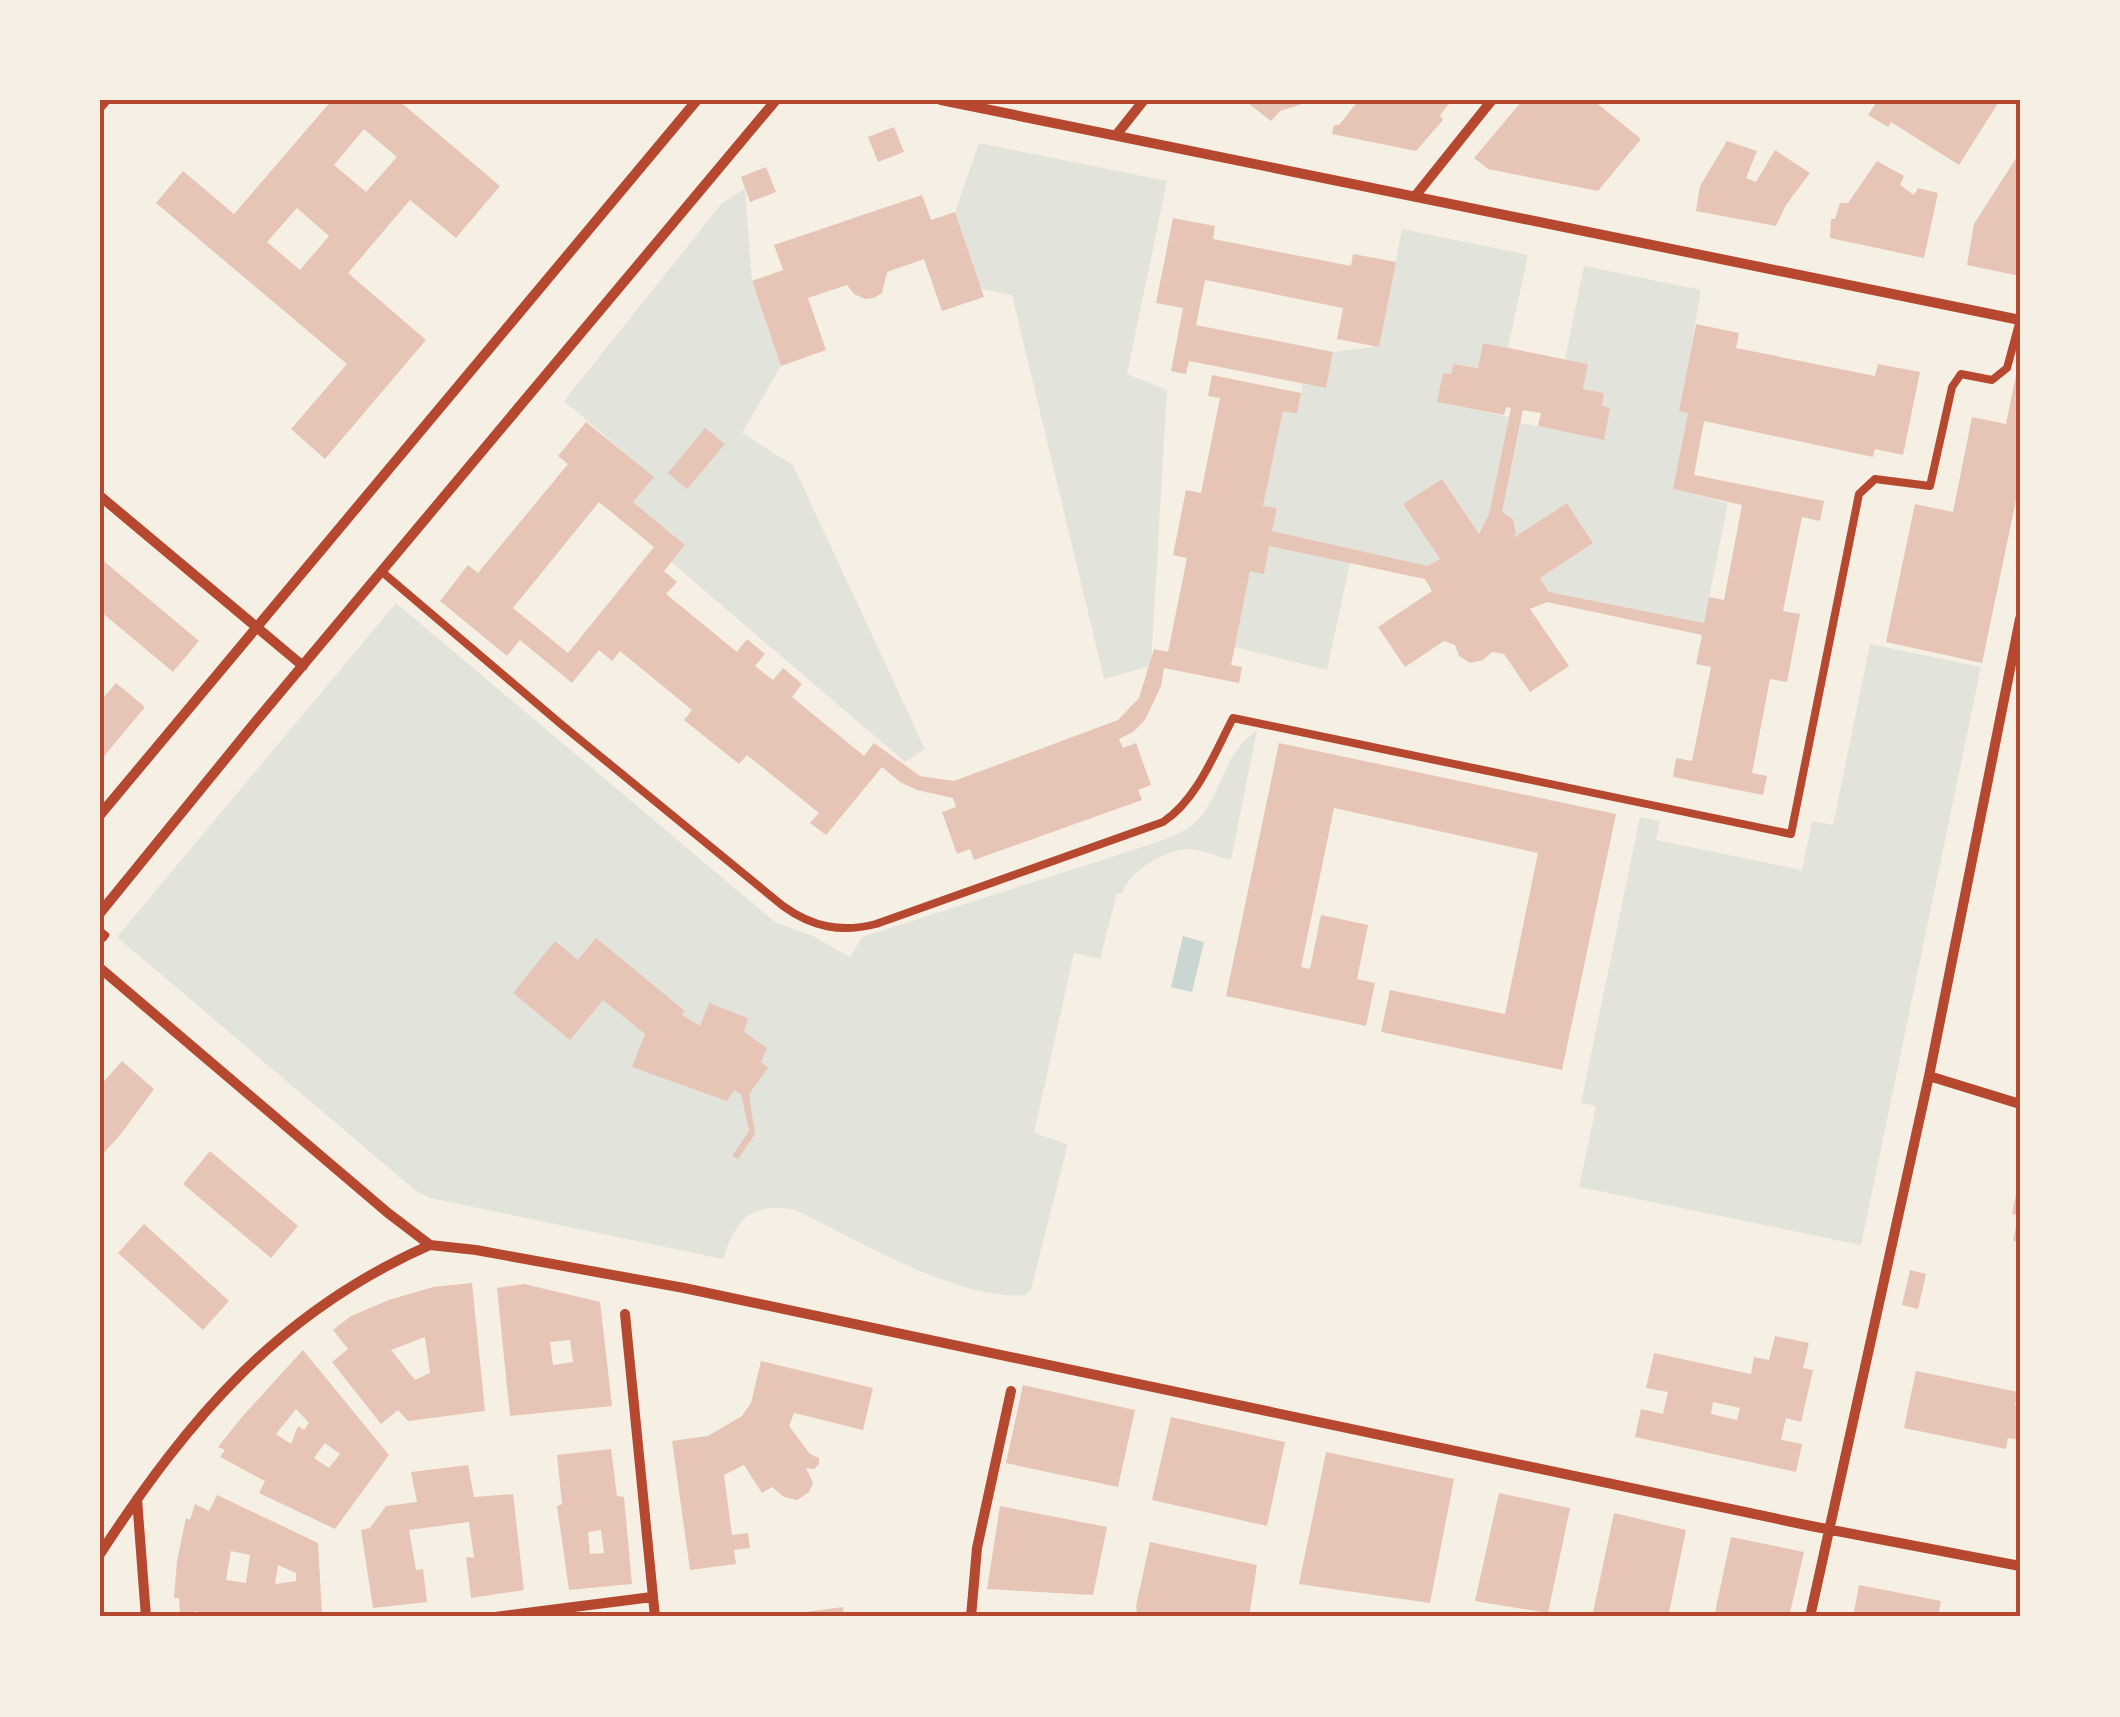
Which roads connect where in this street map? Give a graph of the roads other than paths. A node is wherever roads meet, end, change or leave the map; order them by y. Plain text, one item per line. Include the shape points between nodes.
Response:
1 (106, 100) edge
2 (697, 100) edge
3 (941, 100) edge
4 (1144, 100) edge
5 (1492, 100) edge
6 (770, 102) edge
7 (100, 107) edge
8 (1117, 134) junction
9 (1416, 195) junction
10 (2020, 320) edge
11 (100, 496) edge
12 (381, 571) junction
13 (2020, 619) edge
14 (256, 626) junction
15 (303, 666) junction
16 (100, 815) edge
17 (100, 913) edge
18 (100, 968) edge
19 (1929, 1076) junction
20 (2020, 1104) edge
21 (430, 1245) junction
22 (625, 1314) dead end
23 (1011, 1391) dead end
24 (137, 1498) junction
25 (1829, 1529) junction
26 (100, 1554) edge
27 (2020, 1566) edge
28 (652, 1597) junction
29 (146, 1617) edge
30 (494, 1617) edge
31 (655, 1617) edge
32 (971, 1617) edge
33 (1810, 1617) edge

1 - 7 street
2 - 14 street
3 - 8 street
4 - 8 street
5 - 9 street
6 - 12 street
8 - 9 street
9 - 10 street
10 - 12 lane via 2007,368 1992,380 1961,374 1952,387 1930,486 1875,479 1858,494 1791,834 1233,718 1177,814 1164,822 876,924 826,927 783,906
11 - 14 street
12 - 15 street
13 - 19 street
14 - 15 street
14 - 16 street
15 - 17 street
18 - 21 street
19 - 20 street
19 - 25 street
21 - 24 street via 314,1310 264,1349
21 - 25 street via 684,1288
22 - 28 street
23 - 32 street via 978,1548
24 - 26 street
24 - 29 street
25 - 27 street
25 - 33 street
28 - 30 street
28 - 31 street

